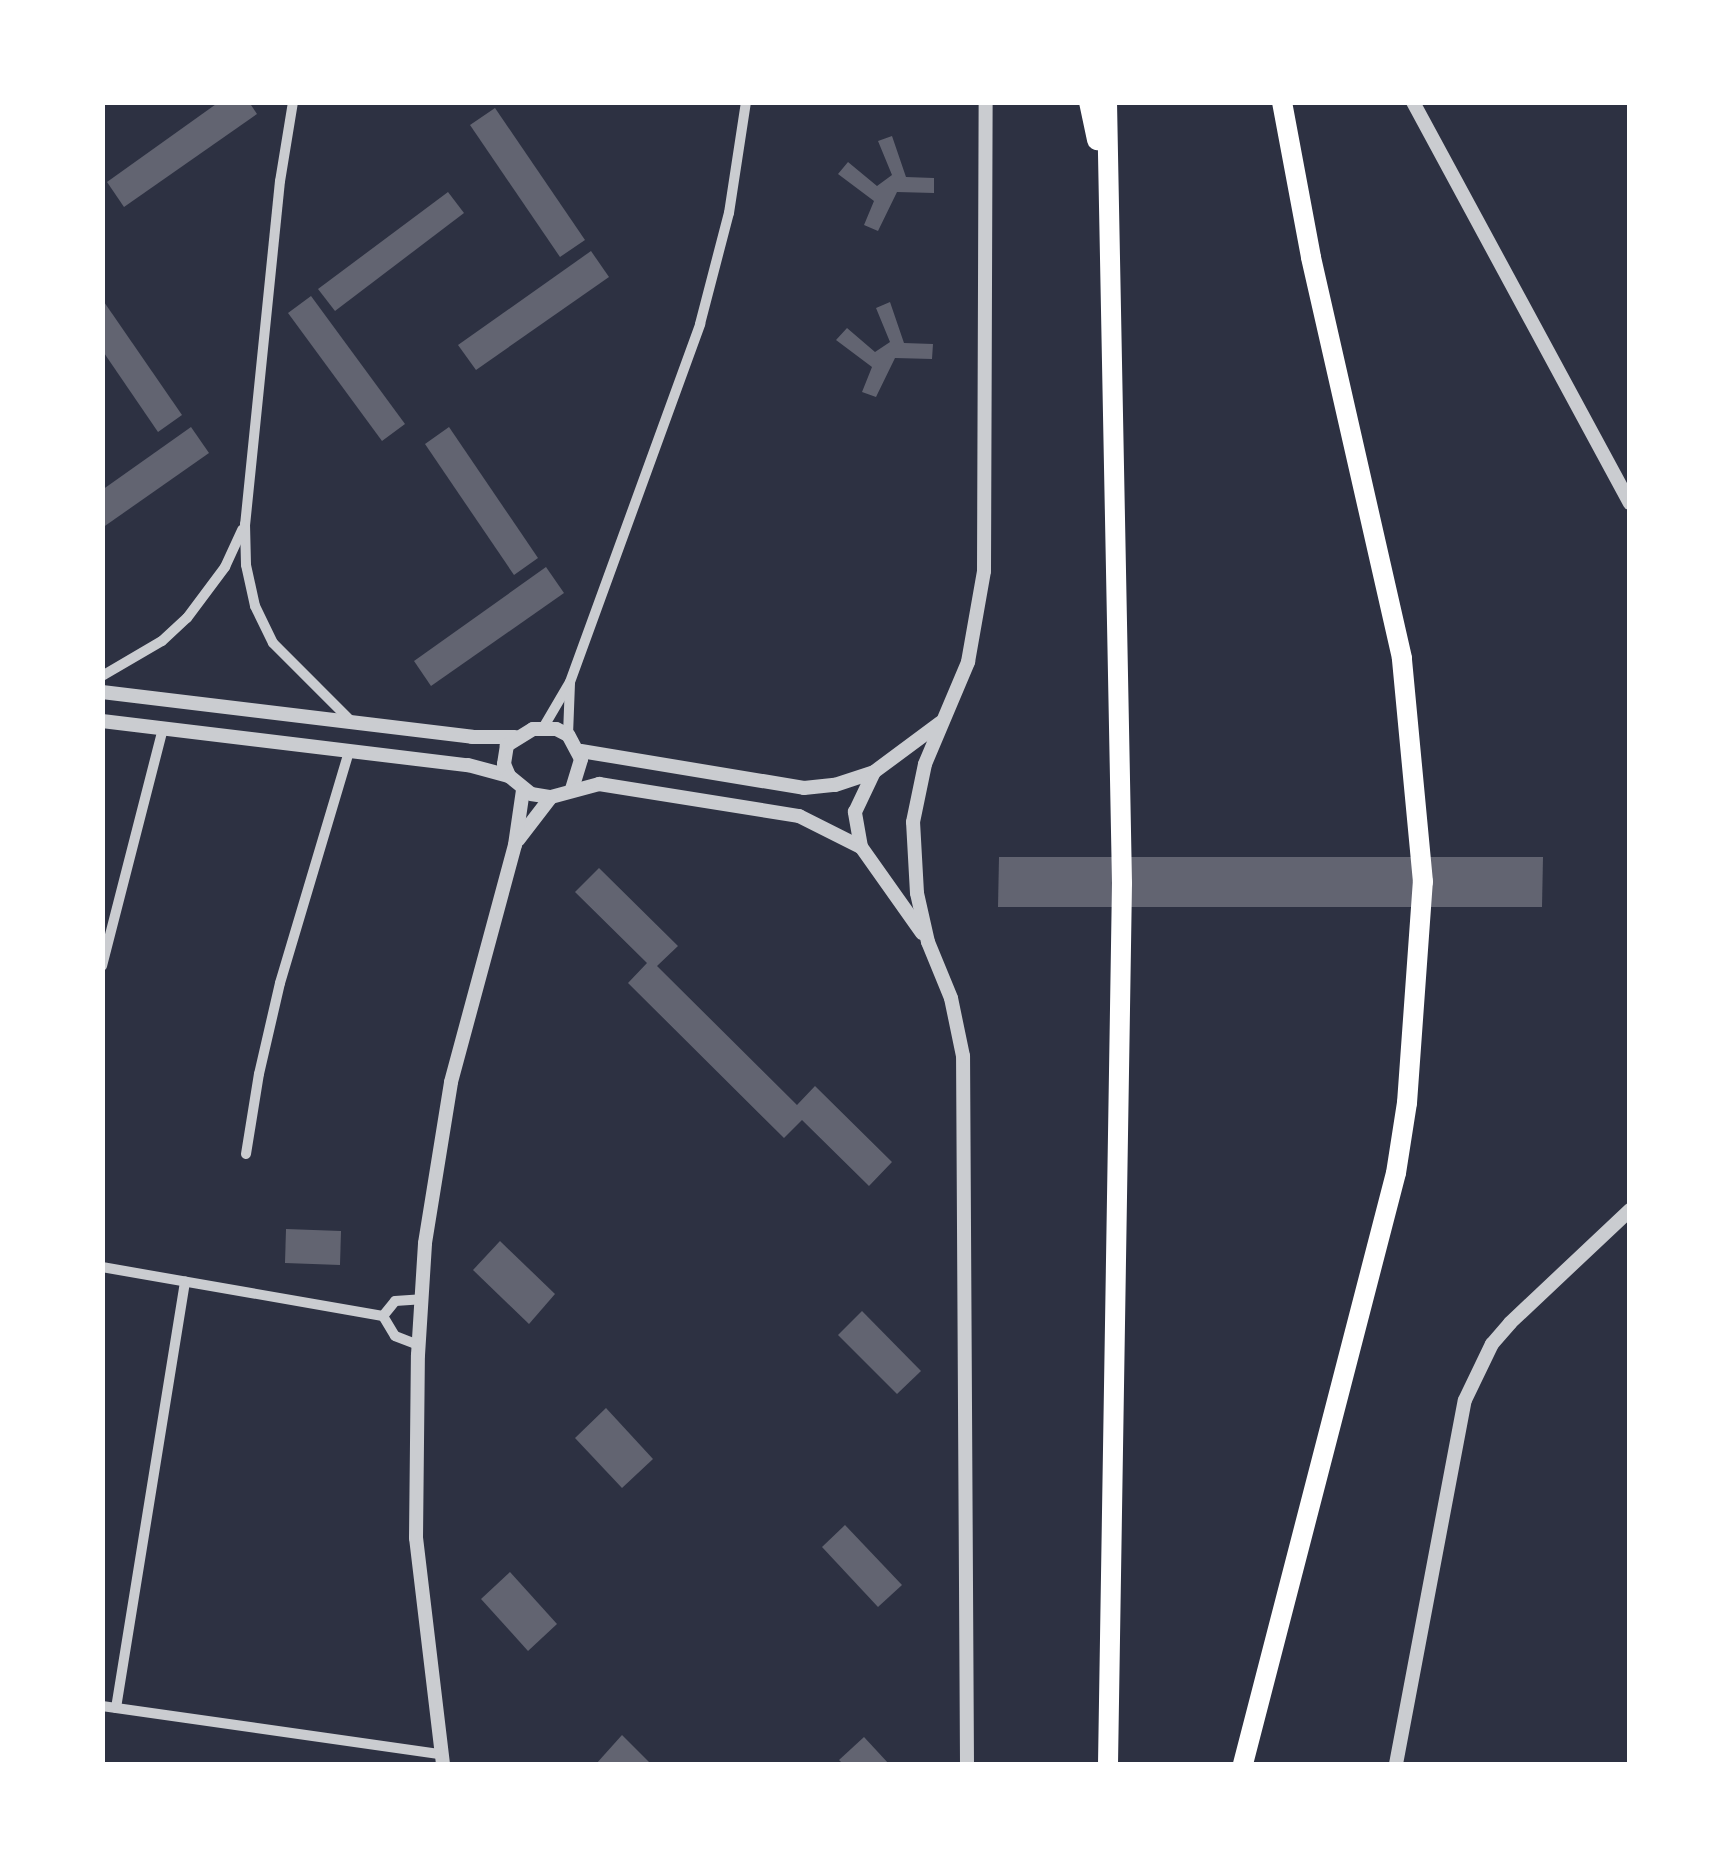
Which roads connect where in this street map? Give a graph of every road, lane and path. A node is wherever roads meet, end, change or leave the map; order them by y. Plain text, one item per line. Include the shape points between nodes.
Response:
1 (293, 102) edge
2 (746, 102) edge
3 (986, 102) edge
4 (1090, 102) edge
5 (1106, 102) edge
6 (1286, 102) edge
7 (1413, 102) edge
8 (1105, 182) junction
9 (1630, 502) edge
10 (245, 524) junction
11 (102, 676) edge
12 (570, 682) junction
13 (102, 692) edge
14 (102, 721) edge
15 (353, 722) junction
16 (941, 722) junction
17 (163, 728) junction
18 (543, 728) junction
19 (568, 735) junction
20 (515, 737) junction
21 (349, 750) junction
22 (581, 752) junction
23 (874, 772) junction
24 (509, 776) junction
25 (572, 789) junction
26 (523, 790) junction
27 (550, 797) junction
28 (515, 845) junction
29 (861, 847) junction
30 (928, 942) junction
31 (102, 966) edge
32 (246, 1154) dead end
33 (1630, 1210) edge
34 (102, 1267) edge
35 (185, 1282) junction
36 (421, 1299) junction
37 (383, 1316) junction
38 (419, 1345) junction
39 (102, 1706) edge
40 (116, 1708) junction
41 (442, 1759) edge
42 (1107, 1761) edge
43 (1244, 1763) edge
44 (966, 1764) edge
45 (1396, 1764) edge

1 - 10 street
2 - 12 street via 729,213 700,324
3 - 16 street via 984,571 968,662
4 - 8 highway
5 - 8 highway
6 - 43 highway via 1289,142 1402,658 1423,882 1396,1173
7 - 9 street
8 - 42 highway via 1122,883
10 - 11 street via 187,618
10 - 15 street via 246,565 264,627 292,667
12 - 18 street
12 - 19 street
13 - 15 street
14 - 17 street
15 - 20 street
16 - 23 street
16 - 30 street via 913,822 916,893
17 - 21 street
17 - 31 street
18 - 19 street
18 - 20 street
19 - 22 street
20 - 24 street via 504,754
21 - 24 street
21 - 32 street via 280,983
22 - 23 street via 804,788
22 - 25 street
23 - 29 street via 855,812
24 - 26 street
25 - 27 street
25 - 29 street via 599,784 799,816
26 - 27 street
26 - 28 street
27 - 28 street
28 - 36 street via 445,1111
29 - 30 street
30 - 44 street via 963,1056
33 - 45 street via 1510,1323 1465,1400
34 - 35 street
35 - 37 street
35 - 40 street
36 - 37 street via 395,1301
36 - 38 street
37 - 38 street via 395,1336
38 - 41 street via 416,1538
39 - 40 street
40 - 41 street

